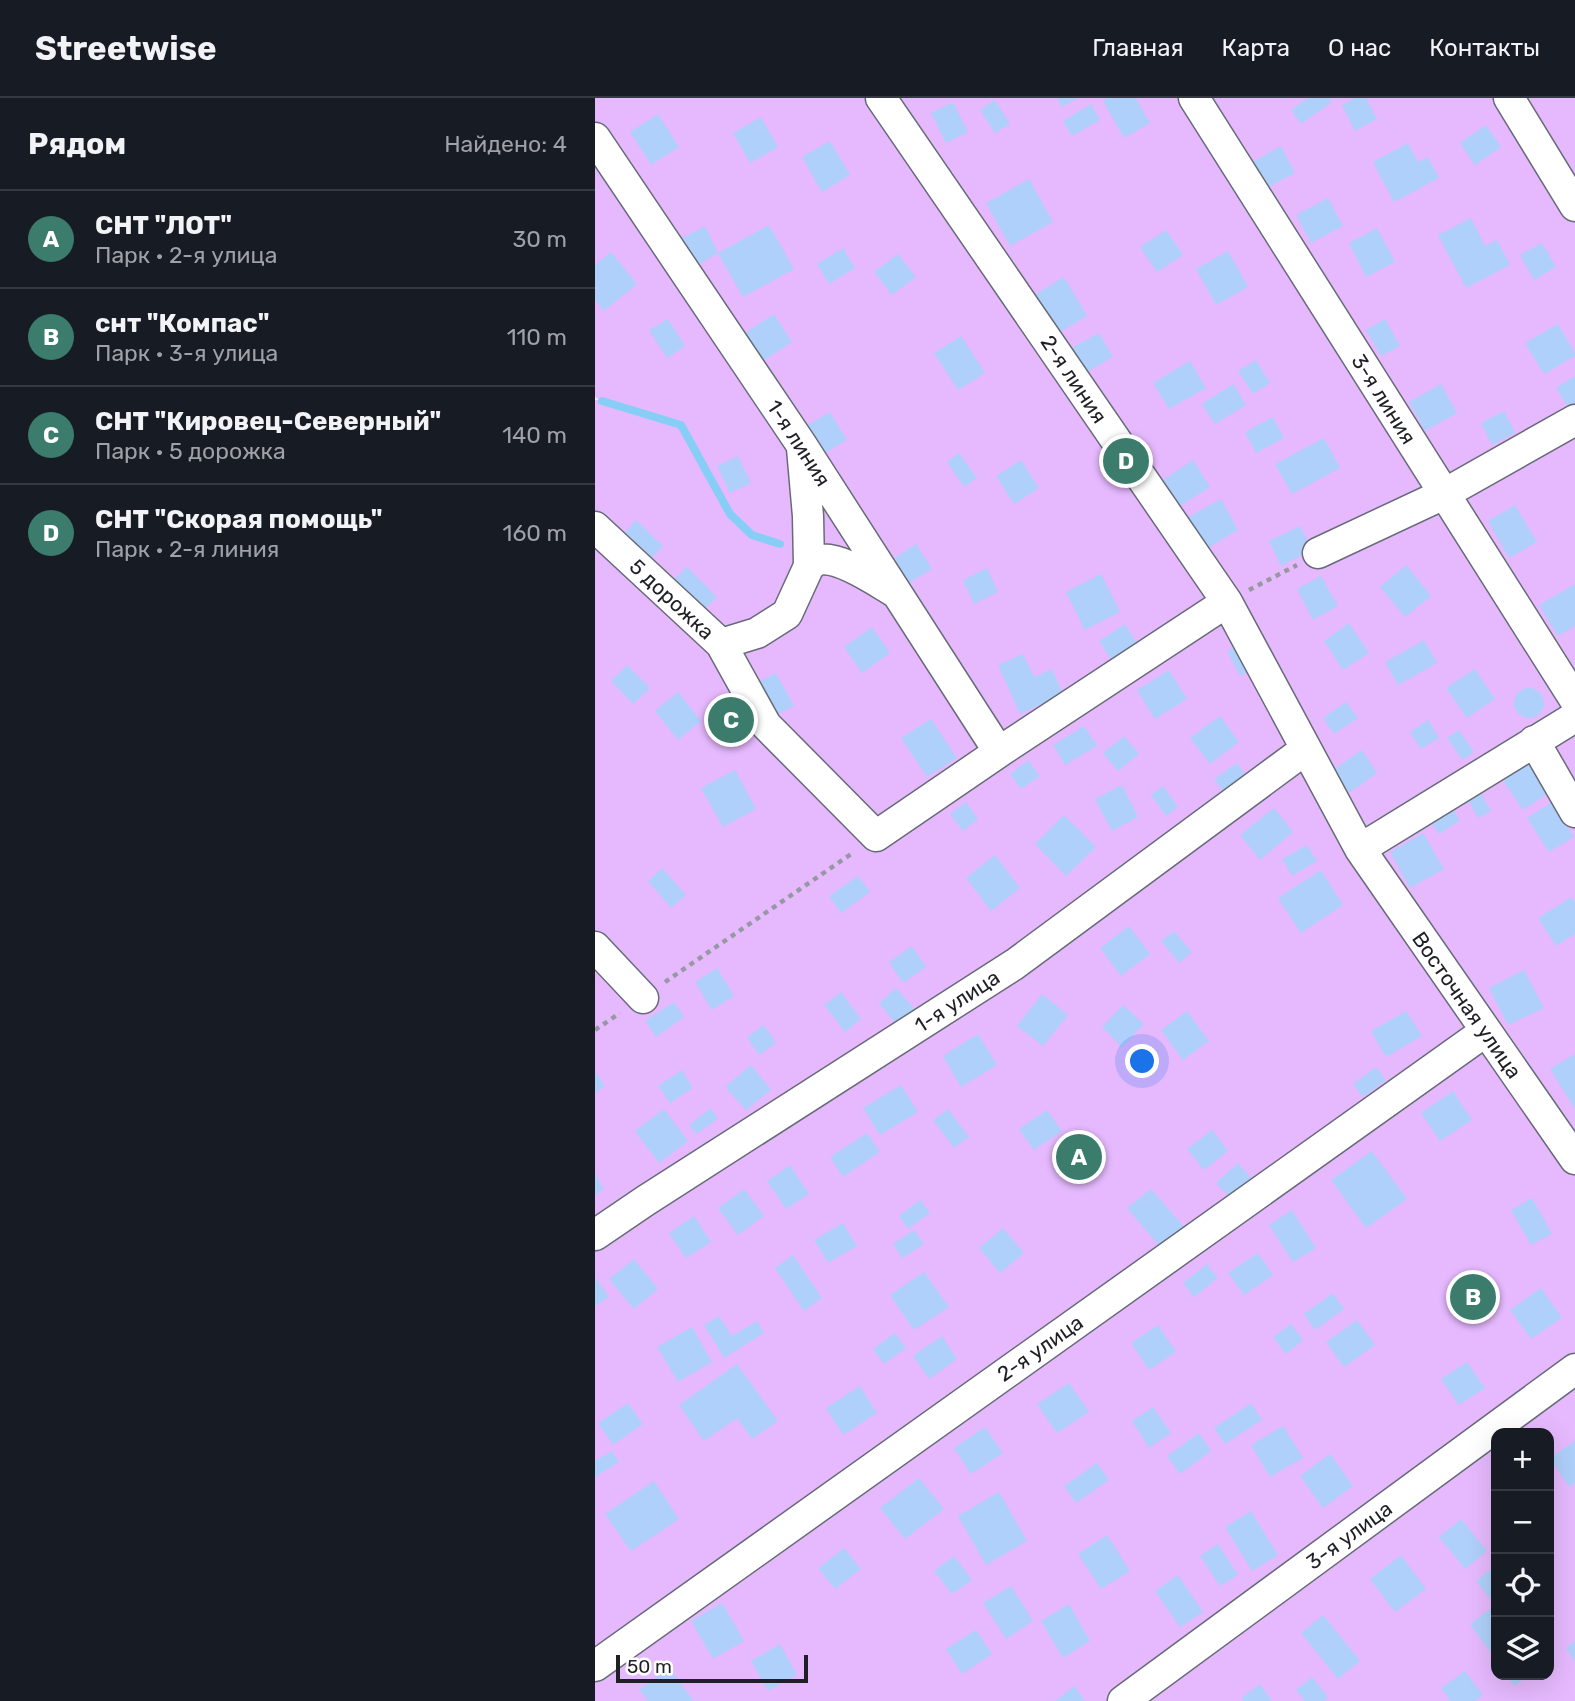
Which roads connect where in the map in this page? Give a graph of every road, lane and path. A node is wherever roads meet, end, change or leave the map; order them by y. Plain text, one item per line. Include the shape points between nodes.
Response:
1 (881, 98) edge
2 (1193, 98) edge
3 (1509, 98) edge
4 (595, 138) edge
5 (1575, 206) edge
6 (1575, 420) edge
7 (801, 444) junction
8 (1444, 494) junction
9 (595, 527) edge
10 (1318, 553) joint
11 (809, 566) junction
12 (897, 593) junction
13 (1227, 602) junction
14 (720, 644) junction
15 (1575, 701) edge
16 (1575, 717) edge
17 (1534, 741) junction
18 (1306, 749) junction
19 (999, 752) junction
20 (1575, 812) edge
21 (876, 836) junction
22 (1360, 849) junction
23 (595, 947) edge
24 (643, 998) junction
25 (595, 1030) edge
26 (1486, 1031) junction
27 (1575, 1159) edge
28 (595, 1235) edge
29 (1575, 1369) edge
30 (595, 1665) edge
31 (1123, 1701) edge

1 - 13 street, 2-я линия
2 - 8 street, 3-я линия
3 - 5 street
4 - 7 street, 1-я линия
6 - 8 street
7 - 11 street
7 - 12 street, 1-я линия
8 - 10 street
8 - 15 street, 3-я линия
9 - 14 street, 5 дорожка
10 - 13 path
11 - 12 street via 818,560 836,561
11 - 14 street via 787,614 757,633
12 - 19 street, 1-я линия
13 - 18 street, 2-я линия
13 - 19 street
14 - 21 street, 5 дорожка via 766,725
16 - 17 street
17 - 20 street
17 - 22 street
18 - 22 street, 2-я линия
18 - 28 street, 1-я улица via 1015,964
19 - 21 street
21 - 24 path
22 - 26 street, Восточная улица
23 - 24 street
24 - 25 path
26 - 27 street, Восточная улица
26 - 30 street, 2-я улица
29 - 31 street, 3-я улица

